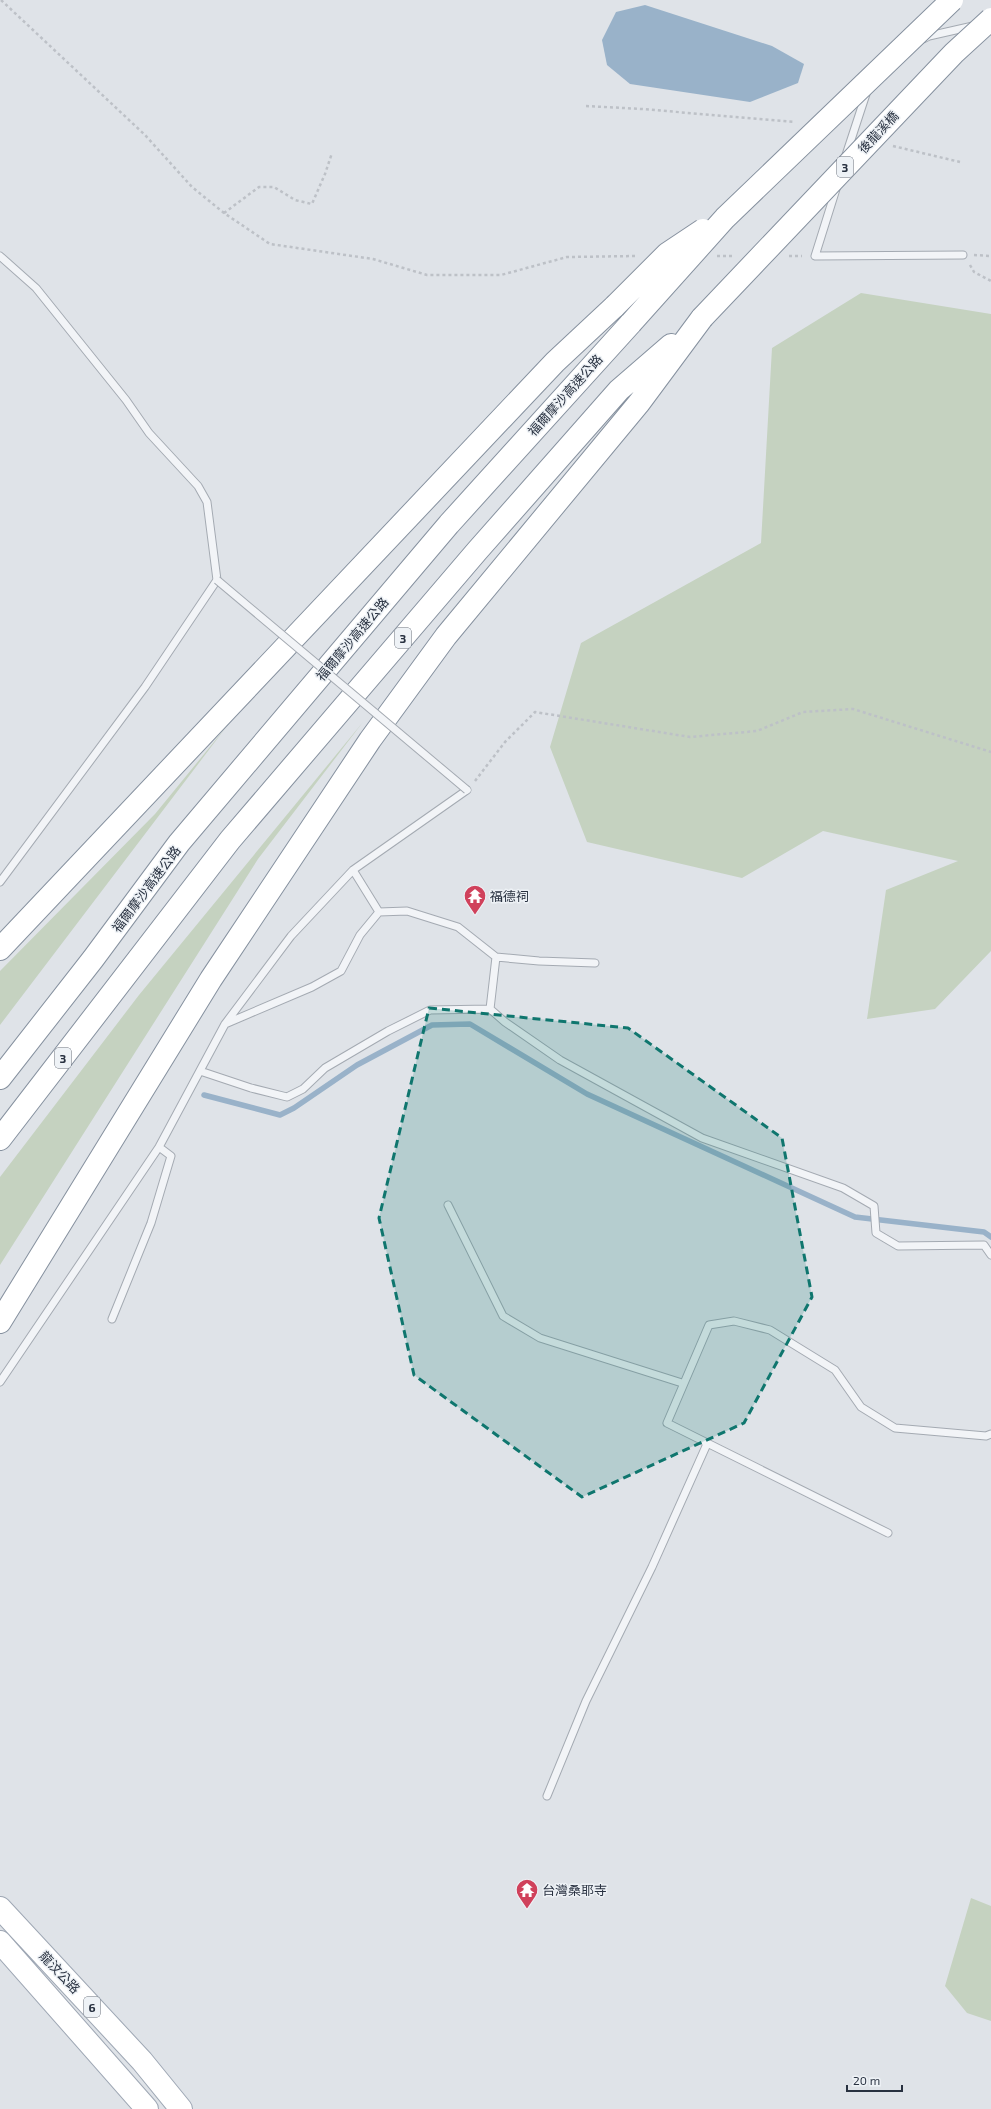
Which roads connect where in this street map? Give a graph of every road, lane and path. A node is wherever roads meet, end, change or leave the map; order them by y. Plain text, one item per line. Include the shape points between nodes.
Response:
1 (1, 0) edge
2 (952, 0) edge
3 (991, 19) edge
4 (991, 22) edge
5 (586, 106) dead end
6 (802, 123) dead end
7 (892, 145) dead end
8 (332, 153) dead end
9 (960, 162) dead end
10 (224, 213) junction
11 (725, 218) junction
12 (964, 255) junction
13 (0, 256) edge
14 (639, 256) dead end
15 (711, 256) dead end
16 (735, 256) dead end
17 (783, 256) dead end
18 (815, 256) junction
19 (991, 256) edge
20 (991, 281) edge
21 (702, 318) junction
22 (217, 580) junction
23 (991, 752) edge
24 (467, 790) junction
25 (353, 870) junction
26 (0, 882) edge
27 (379, 912) junction
28 (0, 949) edge
29 (496, 956) junction
30 (595, 963) dead end
31 (490, 1008) junction
32 (225, 1024) junction
33 (200, 1071) junction
34 (0, 1078) edge
35 (0, 1139) edge
36 (159, 1147) junction
37 (448, 1205) dead end
38 (991, 1255) edge
39 (112, 1319) dead end
40 (0, 1322) edge
41 (0, 1382) edge
42 (682, 1383) junction
43 (991, 1434) edge
44 (707, 1444) junction
45 (888, 1532) dead end
46 (547, 1796) dead end
47 (0, 1908) edge
48 (0, 1942) edge
49 (142, 2061) junction
50 (120, 2077) junction
51 (147, 2109) edge
52 (181, 2109) edge

1 - 10 path via 145,135 192,187
2 - 11 main road, bridge
3 - 21 main road, 後龍溪橋 / 3, bridge via 954,53
4 - 18 lane via 929,36 876,64
5 - 6 path
7 - 9 path
8 - 10 path via 312,204 295,200 274,187 259,187
10 - 14 path via 270,244 373,259 427,275 501,275 567,257
11 - 28 main road, bridge via 667,254 555,362
11 - 34 main road, 福爾摩沙高速公路, bridge via 449,524 179,843
12 - 18 lane
12 - 19 path
12 - 20 path via 974,272
13 - 22 lane via 36,288 126,400 149,433 198,486 207,502
15 - 16 path
17 - 18 path
21 - 35 main road, 3 via 619,390 477,551 230,840
21 - 40 main road via 639,403 446,636 370,740 211,979
22 - 24 lane, bridge
22 - 26 lane via 145,687
23 - 24 path via 853,709 803,712 757,731 690,737 535,712 505,742
24 - 25 lane
25 - 27 lane
25 - 32 lane via 291,936
27 - 29 lane via 407,911 458,927
27 - 32 lane via 360,935 341,971 312,987
29 - 30 lane
29 - 31 lane
31 - 33 lane via 430,1010 325,1068 303,1089 287,1097
31 - 38 lane via 504,1022 560,1060 702,1138 844,1188 868,1202 874,1206 876,1234 898,1246 984,1245
32 - 33 lane
33 - 36 lane
36 - 39 lane via 171,1156 151,1223
36 - 41 lane
37 - 42 lane via 503,1316 540,1338
42 - 43 lane via 709,1325 734,1321 770,1330 835,1370 861,1407 895,1428 986,1436
42 - 44 lane via 666,1423
44 - 45 lane
44 - 46 lane via 652,1567 586,1701
47 - 49 main road, 龍汶公路 / 6
48 - 50 main road, 龍汶公路 / 6
49 - 50 main road
49 - 52 main road, 龍汶公路 / 6
50 - 51 main road, 龍汶公路 / 6

